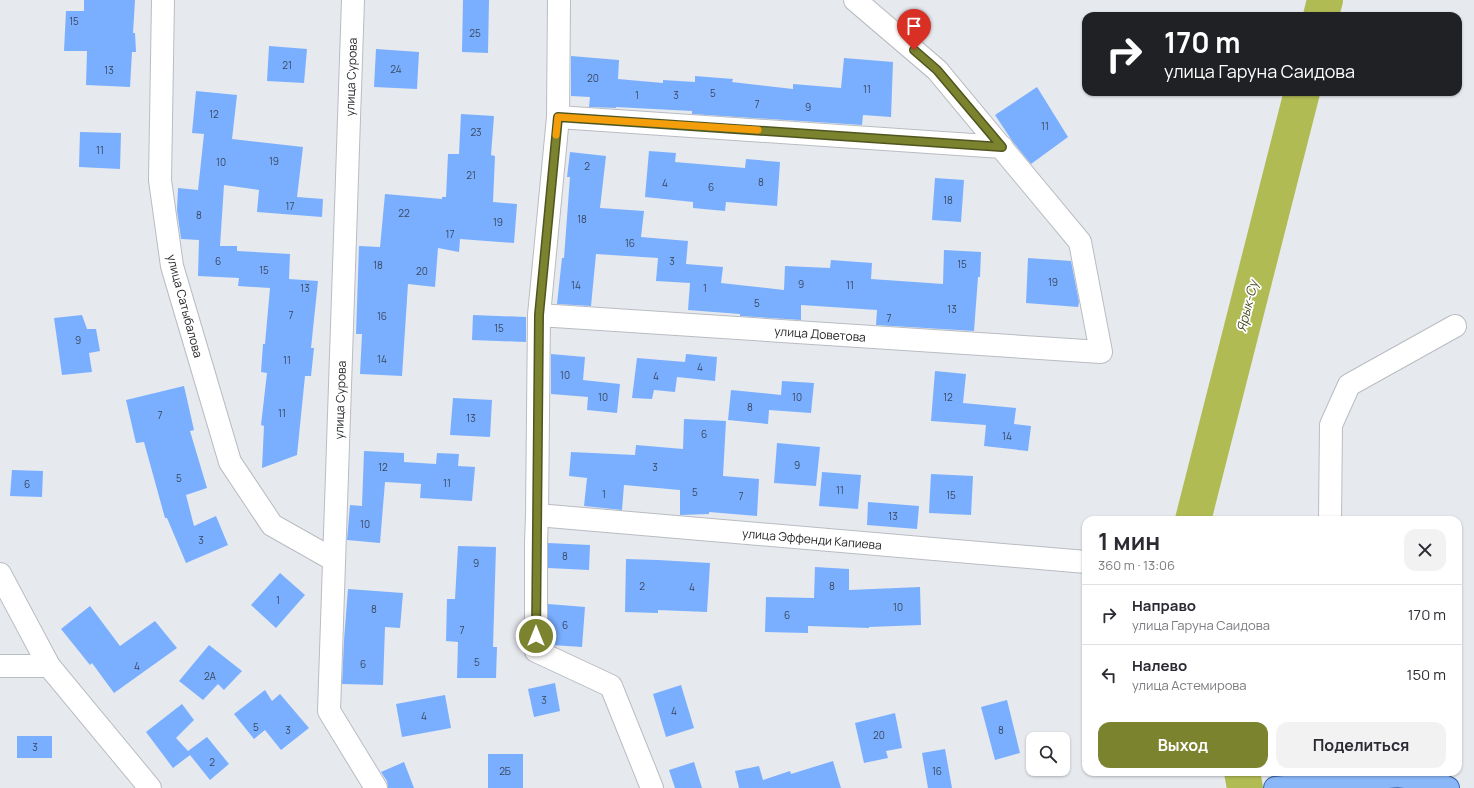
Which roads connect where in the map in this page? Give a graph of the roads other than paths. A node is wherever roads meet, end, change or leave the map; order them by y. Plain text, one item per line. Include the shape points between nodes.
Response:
1 (163, 0) edge
2 (353, 0) edge
3 (559, 0) edge
4 (855, 0) edge
5 (558, 117) junction
6 (1002, 147) junction
7 (539, 315) junction
8 (1455, 326) dead end
9 (537, 515) junction
10 (1330, 516) edge
11 (334, 560) junction
12 (1082, 562) edge
13 (0, 574) edge
14 (0, 666) edge
15 (49, 666) junction
16 (1349, 776) edge
17 (150, 788) edge
18 (376, 788) edge
19 (652, 788) edge
20 (1275, 788) edge
21 (1448, 788) edge

1 - 11 street, улица Сатыбалова via 160,180 172,266 230,462 272,525
2 - 11 street, улица Сурова
3 - 5 street
4 - 6 street via 937,70
5 - 6 street
5 - 7 street
6 - 7 street, улица Доветова via 1080,242 1101,352
7 - 9 street
8 - 10 street via 1349,385 1331,425
9 - 12 street, улица Эффенди Капиева
9 - 19 street via 536,651 611,686
11 - 18 street, улица Сурова via 329,711
13 - 15 street
14 - 15 street
15 - 17 street
16 - 20 main road
16 - 21 main road via 1398,776 1434,781

